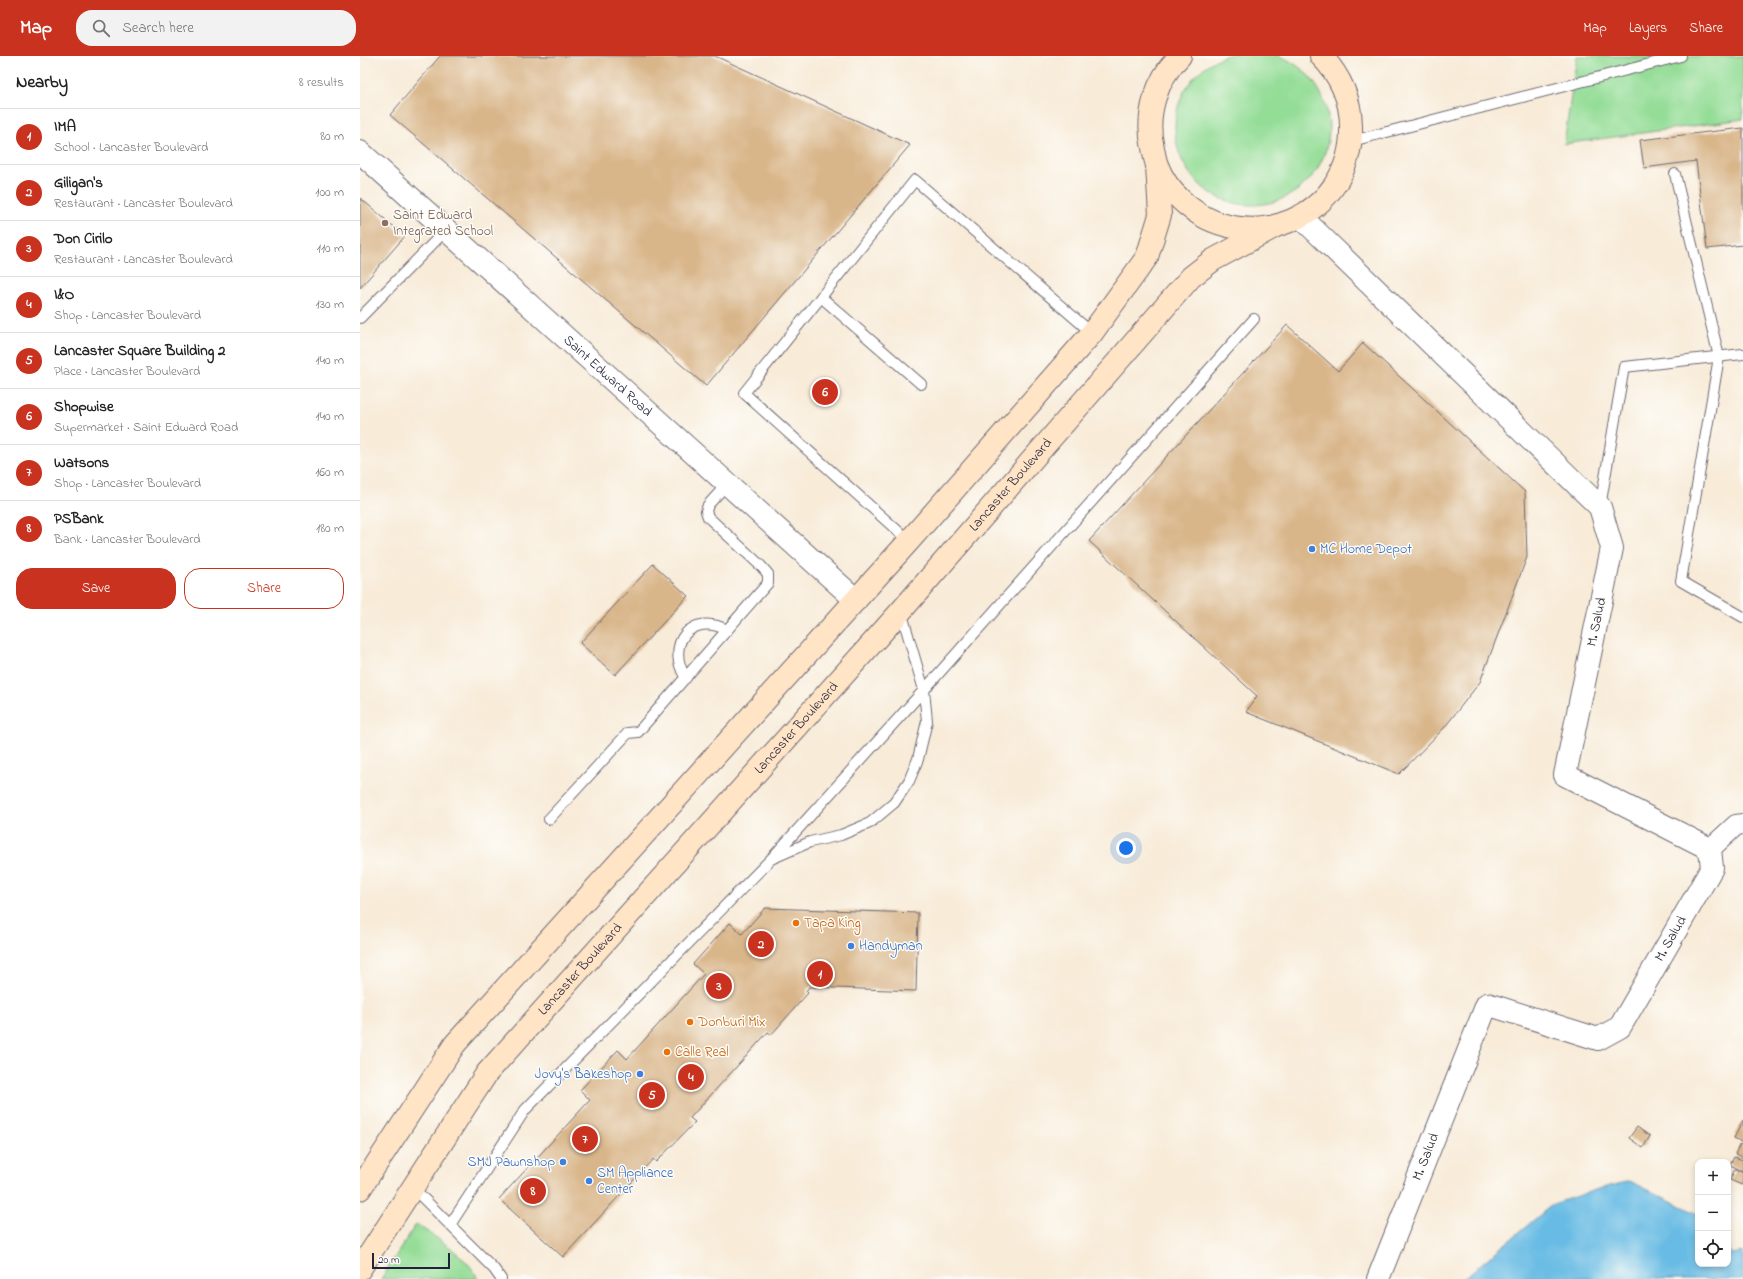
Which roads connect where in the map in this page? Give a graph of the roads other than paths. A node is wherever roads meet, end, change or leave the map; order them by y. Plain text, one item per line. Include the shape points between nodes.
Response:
1 (1180, 56) edge
2 (1321, 56) edge
3 (1337, 56) edge
4 (1681, 56) edge
5 (1342, 84) junction
6 (1352, 141) junction
7 (360, 152) edge
8 (1157, 166) junction
9 (1675, 174) dead end
10 (1301, 217) junction
11 (1274, 227) junction
12 (446, 230) junction
13 (821, 297) junction
14 (360, 318) edge
15 (1254, 319) dead end
16 (1092, 333) junction
17 (1743, 354) edge
18 (1719, 356) junction
19 (921, 384) dead end
20 (727, 484) junction
21 (1600, 507) junction
22 (910, 541) junction
23 (856, 600) junction
24 (901, 611) junction
25 (1743, 617) edge
26 (727, 630) junction
27 (686, 678) junction
28 (924, 690) junction
29 (549, 819) dead end
30 (1743, 824) edge
31 (1710, 849) junction
32 (771, 859) junction
33 (412, 1187) junction
34 (360, 1189) edge
35 (450, 1225) junction
36 (360, 1269) edge
37 (501, 1279) edge
38 (1378, 1279) edge

1 - 8 main road via 1161,80 1152,108 1150,137
2 - 5 main road
3 - 5 main road
4 - 6 lane
5 - 6 main road via 1351,112
6 - 10 main road via 1346,164 1335,185 1320,203
7 - 12 street, Saint Edward Road
8 - 11 main road via 1171,191 1192,211 1218,224 1246,230
8 - 16 main road via 1160,214 1147,257
9 - 18 lane
10 - 11 main road
10 - 21 street
11 - 24 main road, Lancaster Boulevard via 1213,260 1192,277
12 - 14 lane
12 - 20 street, Saint Edward Road
13 - 16 lane via 915,180
13 - 19 lane
13 - 22 lane via 744,393
15 - 28 lane
16 - 22 main road
17 - 18 lane
18 - 21 lane via 1624,367
18 - 25 lane via 1681,581
20 - 23 street, Saint Edward Road
20 - 26 lane via 708,505 708,517 768,574 768,583
21 - 31 street, M. Salud via 1612,548 1565,775
22 - 23 main road
23 - 34 main road via 455,1044
24 - 28 lane
24 - 33 main road, Lancaster Boulevard via 487,1073
26 - 27 lane
26 - 27 lane via 718,625 708,624 688,631 677,648 680,669
27 - 29 lane via 638,732 628,733
28 - 32 lane
28 - 32 lane via 927,721 918,759 909,781 894,803 870,823 841,835 810,842
30 - 31 street via 1736,825
31 - 38 street, M. Salud via 1712,868 1620,1027 1598,1039 1486,1004
32 - 35 lane via 525,1110
33 - 35 lane
33 - 36 main road, Lancaster Boulevard
35 - 37 lane

